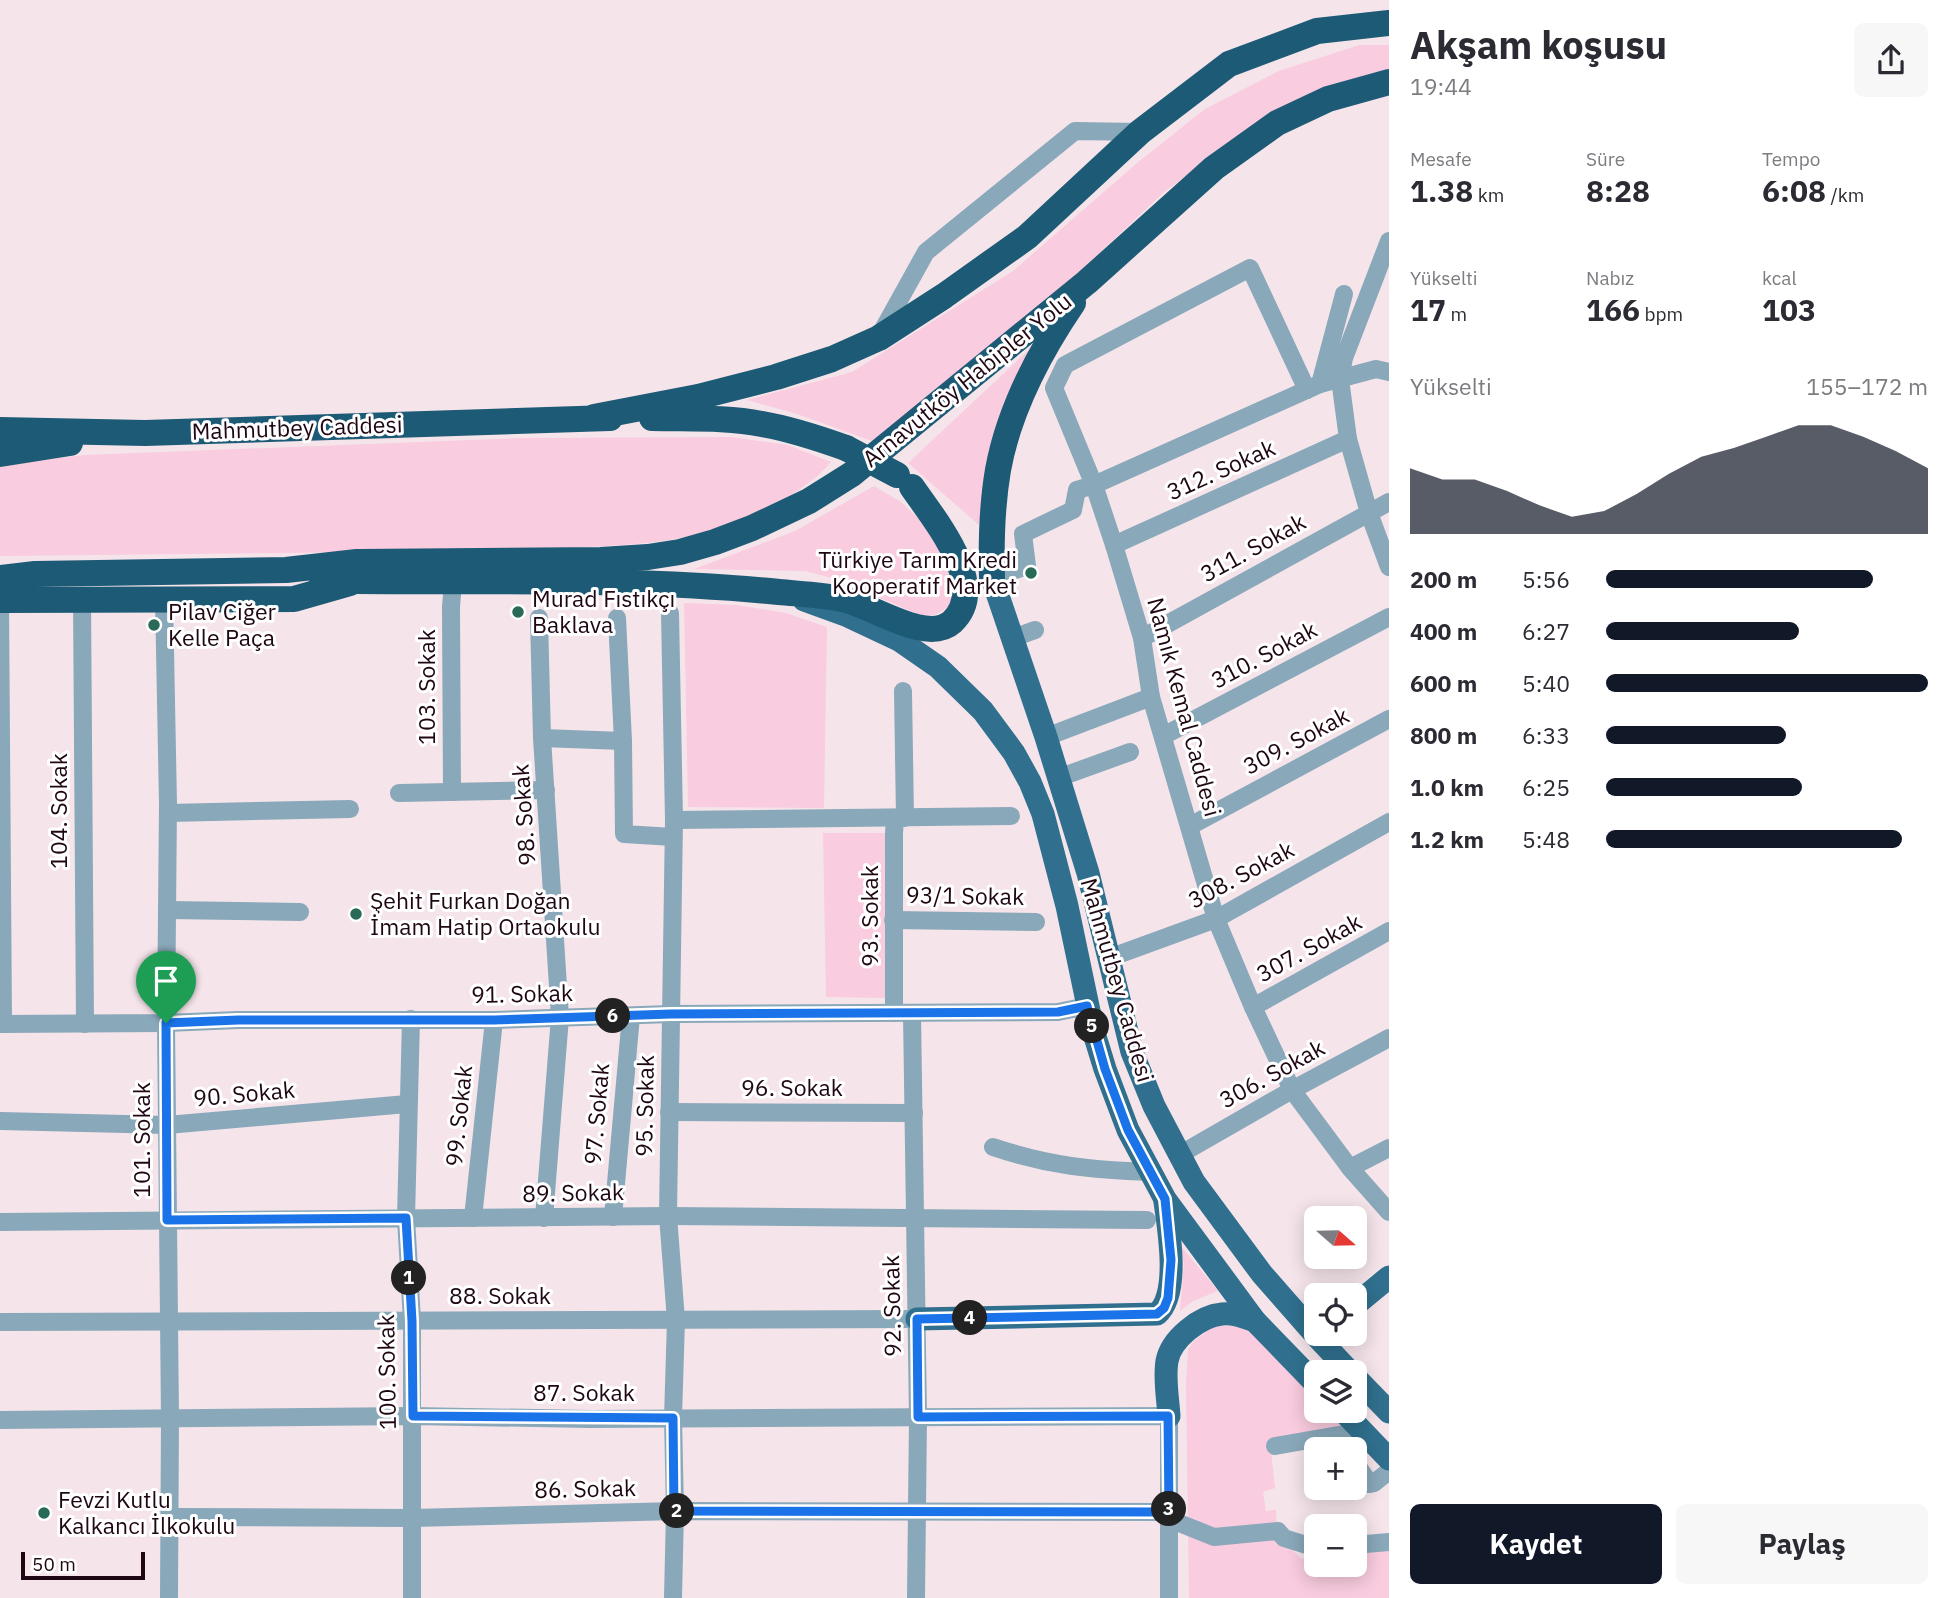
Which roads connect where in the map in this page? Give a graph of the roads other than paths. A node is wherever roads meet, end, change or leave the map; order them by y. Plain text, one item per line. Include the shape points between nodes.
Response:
1 (1389, 23) edge
2 (1389, 82) edge
3 (1140, 132) junction
4 (1389, 241) edge
5 (1087, 282) junction
6 (1344, 294) dead end
7 (879, 338) junction
8 (1389, 372) edge
9 (1340, 379) junction
10 (1313, 387) junction
11 (594, 418) junction
12 (0, 430) edge
13 (145, 433) junction
14 (1348, 439) junction
15 (0, 454) edge
16 (904, 481) junction
17 (1094, 485) junction
18 (1389, 502) edge
19 (1368, 513) junction
20 (1114, 545) junction
21 (496, 562) junction
22 (1389, 567) edge
23 (286, 570) junction
24 (0, 571) edge
25 (35, 575) junction
26 (0, 578) edge
27 (992, 578) junction
28 (356, 581) junction
29 (453, 582) junction
30 (781, 592) junction
31 (82, 598) junction
32 (164, 598) junction
33 (0, 600) edge
34 (670, 614) dead end
35 (1389, 617) edge
36 (539, 618) dead end
37 (617, 618) dead end
38 (1035, 630) dead end
39 (1013, 638) junction
40 (1142, 638) junction
41 (903, 691) dead end
42 (1151, 697) junction
43 (1389, 719) edge
44 (1163, 736) junction
45 (1046, 737) junction
46 (542, 738) junction
47 (623, 741) junction
48 (1130, 752) dead end
49 (1058, 778) junction
50 (546, 790) junction
51 (452, 792) junction
52 (399, 793) dead end
53 (350, 809) dead end
54 (168, 813) junction
55 (1011, 816) dead end
56 (900, 818) junction
57 (1389, 822) edge
58 (1190, 826) junction
59 (673, 828) junction
60 (167, 910) junction
61 (300, 912) dead end
62 (1216, 919) junction
63 (893, 920) junction
64 (1036, 922) dead end
65 (1389, 931) edge
66 (1109, 958) junction
67 (1087, 1006) junction
68 (1253, 1007) junction
69 (903, 1013) junction
70 (671, 1014) junction
71 (631, 1016) junction
72 (561, 1017) junction
73 (411, 1019) junction
74 (494, 1020) junction
75 (166, 1023) junction
76 (1, 1024) edge
77 (85, 1024) junction
78 (1389, 1038) edge
79 (1292, 1090) junction
80 (407, 1104) junction
81 (669, 1112) junction
82 (914, 1113) junction
83 (0, 1121) edge
84 (167, 1125) junction
85 (993, 1147) dead end
86 (1389, 1148) edge
87 (1179, 1154) junction
88 (1350, 1168) junction
89 (1151, 1172) junction
90 (1165, 1199) junction
91 (1389, 1212) edge
92 (668, 1216) junction
93 (613, 1217) junction
94 (406, 1218) junction
95 (473, 1218) junction
96 (544, 1218) junction
97 (916, 1218) junction
98 (167, 1220) junction
99 (1147, 1220) dead end
100 (0, 1222) edge
101 (1389, 1277) edge
102 (1367, 1295) edge
103 (1304, 1317) edge
104 (917, 1319) junction
105 (169, 1320) junction
106 (676, 1320) junction
107 (412, 1321) junction
108 (1255, 1321) junction
109 (0, 1322) edge
110 (1330, 1346) edge
111 (1341, 1360) edge
112 (1304, 1372) edge
113 (1367, 1389) edge
114 (1389, 1412) edge
115 (413, 1416) junction
116 (1168, 1416) junction
117 (918, 1417) junction
118 (170, 1418) junction
119 (673, 1418) junction
120 (0, 1420) edge
121 (1354, 1423) edge
122 (1327, 1437) edge
123 (1346, 1437) edge
124 (1304, 1441) edge
125 (1275, 1446) dead end
126 (1389, 1460) edge
127 (1389, 1471) edge
128 (1367, 1480) edge
129 (674, 1511) junction
130 (916, 1512) junction
131 (1169, 1515) junction
132 (170, 1517) junction
133 (413, 1518) junction
134 (1389, 1542) edge
135 (1304, 1544) edge
136 (1367, 1544) edge
137 (169, 1598) edge
138 (412, 1598) edge
139 (673, 1598) edge
140 (916, 1598) edge
141 (1169, 1598) edge

1 - 3 highway via 1317,31 1229,64
2 - 5 highway, Arnavutköy Habipler Yolu via 1328,99 1277,123 1214,168
3 - 7 highway via 1027,237
3 - 7 street via 1075,131 926,252
4 - 9 street
5 - 21 highway, Arnavutköy Habipler Yolu via 852,474 809,501 752,528 680,552 601,560
5 - 27 highway via 1033,370 1007,435 993,512
6 - 10 street
7 - 11 highway via 776,377
8 - 9 street via 1376,369
9 - 10 street
9 - 14 street
10 - 17 street
10 - 17 street, Namık Kemal Caddesi via 1250,268 1065,365 1054,388
11 - 13 highway, Mahmutbey Caddesi
11 - 16 highway, bridge via 761,424 846,448
12 - 13 highway, Mahmutbey Caddesi
13 - 15 highway
14 - 19 street
14 - 20 street, 312. Sokak
16 - 27 highway via 955,526
16 - 30 highway via 944,532 958,559 965,598 952,622 928,629 845,599
17 - 20 street, Namık Kemal Caddesi
17 - 27 street via 1077,490 1073,510 1023,534 1027,566
18 - 19 street, 311. Sokak
19 - 22 street
19 - 40 street, 311. Sokak
20 - 40 street, Namık Kemal Caddesi
21 - 23 highway, Arnavutköy Habipler Yolu via 357,562
21 - 29 highway
23 - 25 highway
23 - 28 highway
24 - 25 highway
25 - 26 highway
27 - 39 main road, Mahmutbey Caddesi
28 - 29 highway
28 - 32 highway via 294,598
29 - 30 highway via 632,583
29 - 51 street, 103. Sokak
30 - 67 main road, Mahmutbey Caddesi via 899,640 939,667 983,711 1014,753 1043,814 1068,906
31 - 32 highway
31 - 33 highway
31 - 77 street, 104. Sokak
32 - 54 street, 101. Sokak
33 - 76 street
34 - 59 street, 95. Sokak
35 - 44 street, 310. Sokak
36 - 46 street, 98. Sokak
37 - 47 street
38 - 39 street
39 - 45 main road, Mahmutbey Caddesi
40 - 42 street, Namık Kemal Caddesi
41 - 56 street, 93. Sokak
42 - 44 street, Namık Kemal Caddesi
42 - 45 street
43 - 58 street, 309. Sokak
44 - 58 street, Namık Kemal Caddesi
45 - 49 main road, Mahmutbey Caddesi
46 - 47 street
46 - 50 street, 98. Sokak
47 - 59 street via 624,834
48 - 49 street
49 - 66 main road, Mahmutbey Caddesi
50 - 51 street
50 - 72 street, 98. Sokak
51 - 52 street
53 - 54 street
54 - 60 street, 101. Sokak
55 - 56 street
56 - 59 street
56 - 63 street, 93. Sokak
57 - 62 street, 308. Sokak
58 - 62 street, Namık Kemal Caddesi
59 - 70 street, 95. Sokak
60 - 61 street
60 - 75 street, 101. Sokak
62 - 66 street, 308. Sokak
62 - 68 street, Namık Kemal Caddesi
63 - 64 street, 93/1 Sokak
63 - 69 street, 93. Sokak
65 - 68 street, 307. Sokak
66 - 87 main road, Mahmutbey Caddesi via 1132,1052
67 - 69 street, 91. Sokak via 1058,1012
67 - 89 main road, Mahmutbey Caddesi via 1128,1130
68 - 79 street, Namık Kemal Caddesi
69 - 70 street, 91. Sokak
69 - 82 street, 92. Sokak
70 - 71 street, 91. Sokak
70 - 81 street, 95. Sokak
71 - 72 street, 91. Sokak
71 - 93 street, 97. Sokak
72 - 74 street, 91. Sokak
72 - 96 street, 98. Sokak
73 - 74 street, 91. Sokak
73 - 75 street, 91. Sokak
73 - 80 street, 100. Sokak
74 - 95 street, 99. Sokak
75 - 77 street, 91. Sokak
75 - 84 street, 101. Sokak
76 - 77 street, 91. Sokak
78 - 79 street, 306. Sokak
79 - 87 street, 306. Sokak
79 - 88 street, Namık Kemal Caddesi
80 - 84 street, 90. Sokak
80 - 94 street, 100. Sokak
81 - 82 street, 96. Sokak
81 - 92 street, 95. Sokak
82 - 97 street, 92. Sokak
83 - 84 street, 90. Sokak
84 - 98 street, 101. Sokak
85 - 89 street via 1092,1170
86 - 88 street
87 - 103 main road, Mahmutbey Caddesi via 1194,1182 1262,1274
88 - 91 street, Namık Kemal Caddesi
89 - 90 main road, Mahmutbey Caddesi
90 - 104 main road via 1171,1260 1168,1298 1157,1314
90 - 108 main road, Mahmutbey Caddesi
92 - 93 street, 89. Sokak
92 - 97 street, 89. Sokak
92 - 106 street, 95. Sokak
93 - 96 street, 89. Sokak
94 - 95 street, 89. Sokak
94 - 98 street, 89. Sokak
94 - 107 street, 100. Sokak
95 - 96 street, 89. Sokak
97 - 99 street, 89. Sokak
97 - 104 street, 92. Sokak
98 - 100 street, 89. Sokak
98 - 105 street, 101. Sokak
101 - 102 main road
104 - 106 street, 88. Sokak
104 - 117 street, 92. Sokak
105 - 107 street, 88. Sokak
105 - 109 street, 88. Sokak
105 - 118 street, 101. Sokak
106 - 107 street, 88. Sokak
106 - 119 street, 95. Sokak
107 - 115 street, 100. Sokak
108 - 112 main road, Mahmutbey Caddesi
108 - 116 main road via 1218,1314 1180,1335 1167,1359
110 - 111 main road, Mahmutbey Caddesi
113 - 114 main road
115 - 118 street, 87. Sokak
115 - 119 street, 87. Sokak
115 - 133 street, 100. Sokak
116 - 117 street, 87. Sokak
116 - 131 street
117 - 119 street, 87. Sokak
117 - 130 street, 92. Sokak
118 - 120 street, 87. Sokak
118 - 132 street, 101. Sokak
119 - 129 street, 95. Sokak
121 - 126 main road
122 - 123 street
124 - 125 street
127 - 128 street via 1370,1484
129 - 130 street, 86. Sokak
129 - 133 street, 86. Sokak
129 - 139 street, 95. Sokak
130 - 131 street, 86. Sokak
130 - 140 street, 92. Sokak
131 - 135 street via 1214,1537 1278,1531 1284,1538
131 - 141 street
132 - 133 street, 86. Sokak
132 - 137 street, 101. Sokak
133 - 138 street, 100. Sokak
134 - 136 street

